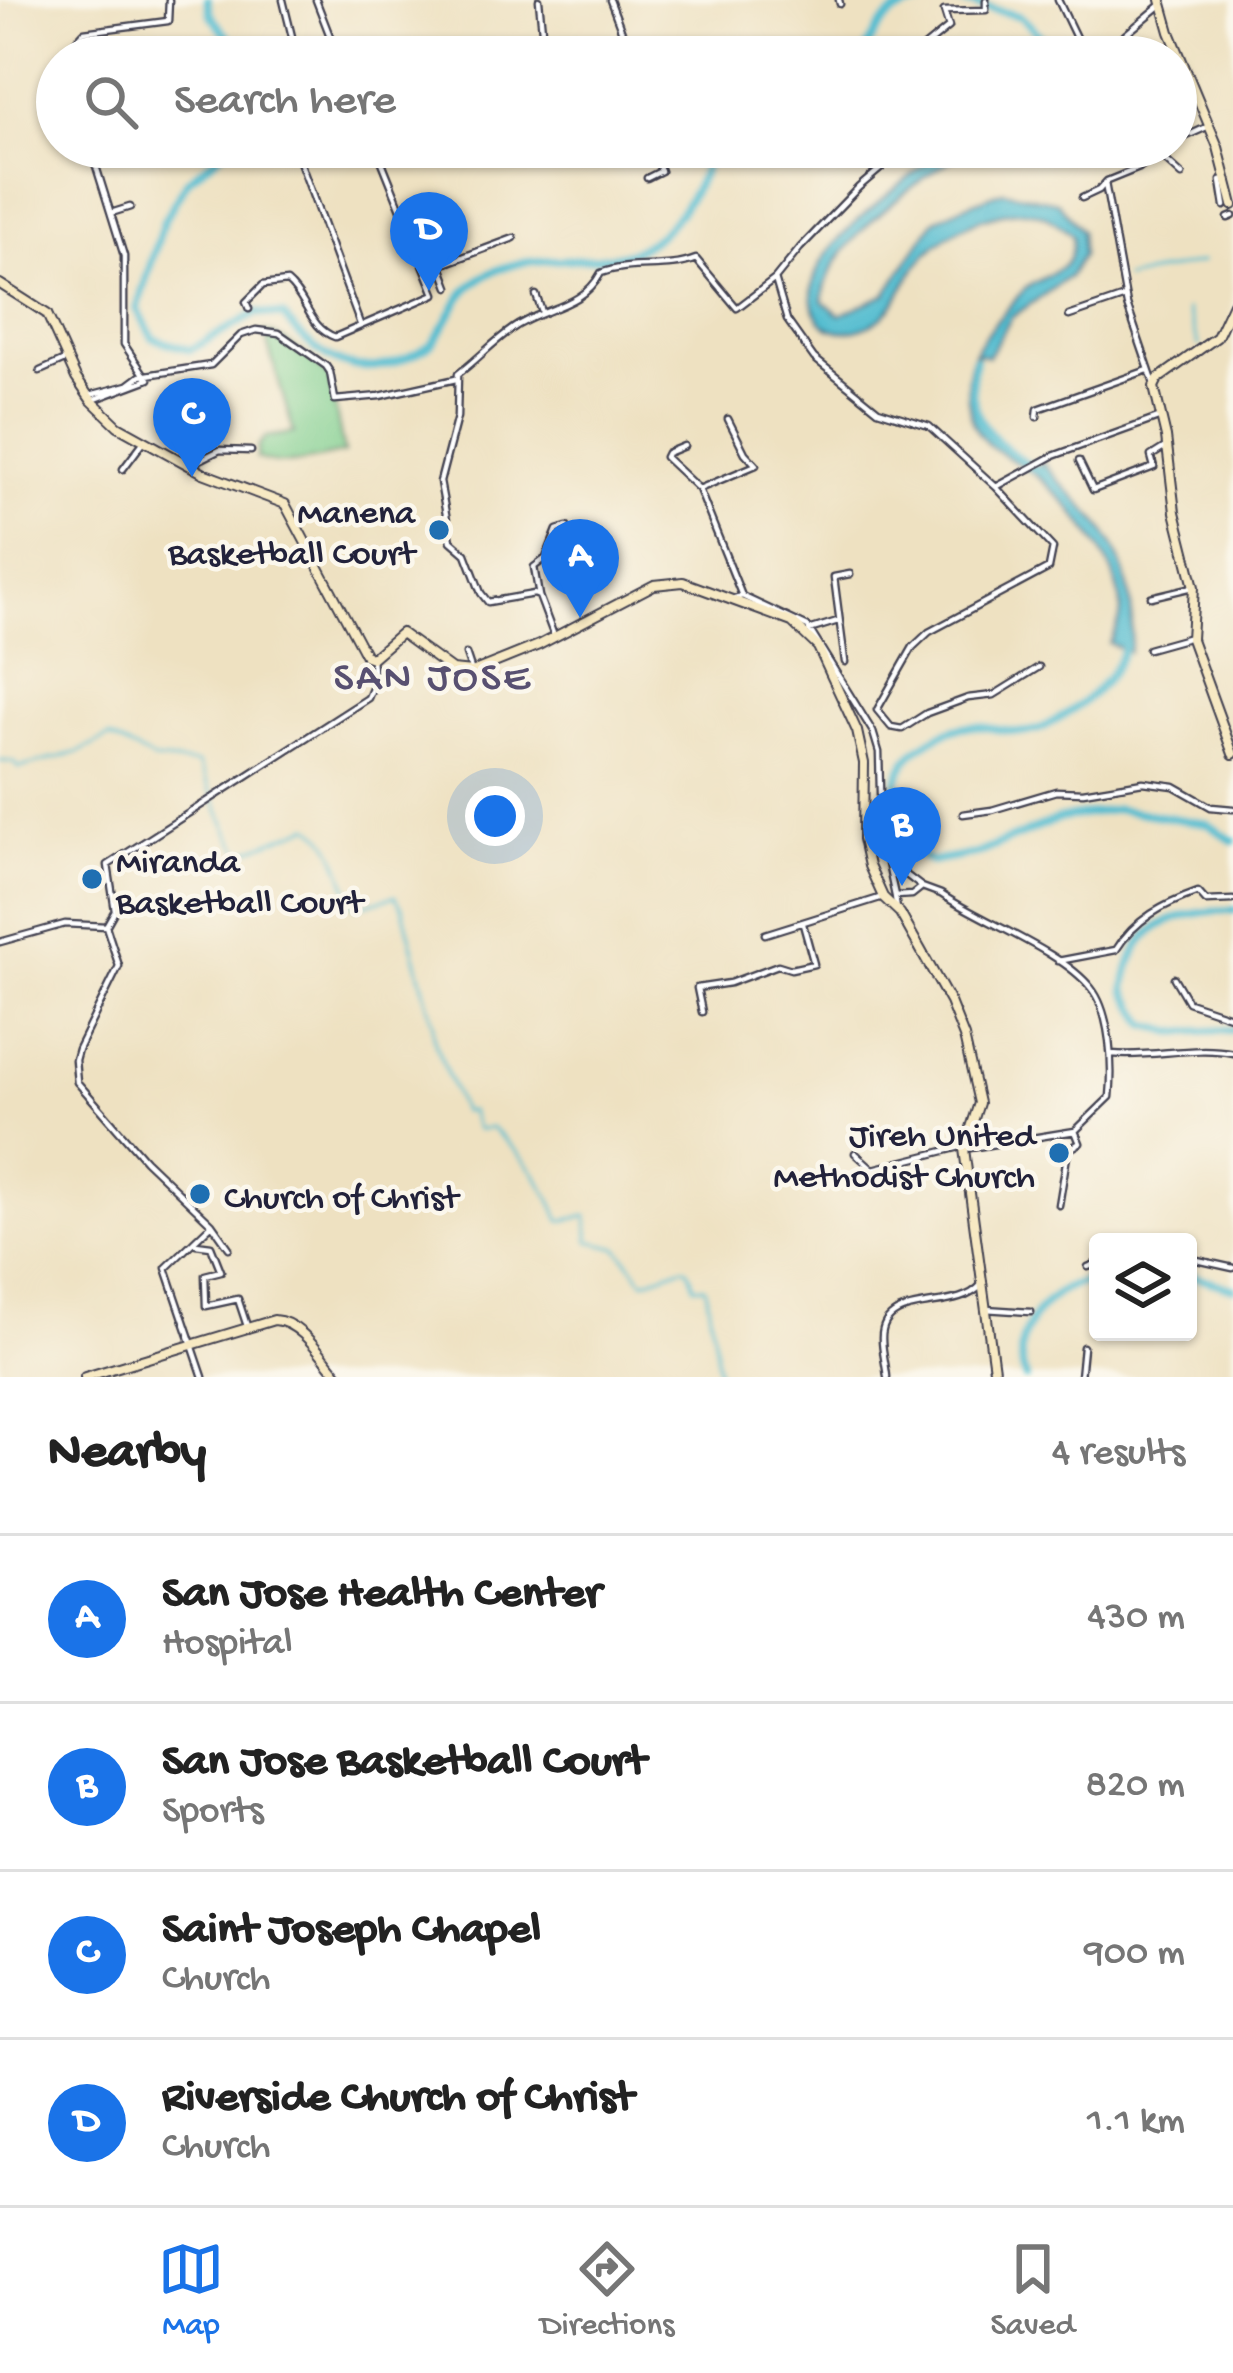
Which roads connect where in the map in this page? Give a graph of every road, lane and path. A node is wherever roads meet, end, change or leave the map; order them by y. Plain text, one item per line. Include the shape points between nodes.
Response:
1 (169, 0) edge
2 (283, 0) edge
3 (316, 0) edge
4 (539, 0) edge
5 (610, 0) edge
6 (986, 0) edge
7 (1058, 0) edge
8 (1160, 5) edge
9 (80, 36) edge
10 (292, 36) edge
11 (330, 36) edge
12 (542, 36) edge
13 (624, 36) edge
14 (938, 36) edge
15 (1075, 36) edge
16 (1127, 36) edge
17 (1171, 36) edge
18 (1197, 101) edge
19 (1208, 126) junction
20 (1197, 131) edge
21 (97, 168) edge
22 (302, 168) edge
23 (387, 168) edge
24 (660, 168) edge
25 (882, 168) edge
26 (1136, 168) edge
27 (1174, 168) edge
28 (1182, 175) dead end
29 (647, 178) dead end
30 (1105, 183) junction
31 (1082, 198) dead end
32 (1229, 206) edge
33 (130, 207) dead end
34 (111, 213) junction
35 (514, 238) dead end
36 (441, 266) junction
37 (428, 270) junction
38 (776, 279) junction
39 (0, 284) edge
40 (449, 287) dead end
41 (536, 295) dead end
42 (1125, 297) junction
43 (249, 309) dead end
44 (1229, 309) edge
45 (543, 313) junction
46 (1069, 316) dead end
47 (360, 324) junction
48 (1233, 329) edge
49 (1221, 333) junction
50 (67, 359) junction
51 (40, 371) dead end
52 (160, 374) junction
53 (146, 377) junction
54 (1151, 378) junction
55 (456, 379) junction
56 (89, 398) junction
57 (1037, 417) dead end
58 (1160, 418) junction
59 (728, 419) dead end
60 (144, 441) junction
61 (684, 446) dead end
62 (1047, 448) dead end
63 (251, 451) dead end
64 (1166, 451) junction
65 (1045, 460) junction
66 (1078, 461) dead end
67 (193, 464) junction
68 (123, 469) dead end
69 (996, 487) junction
70 (699, 489) junction
71 (568, 527) dead end
72 (850, 574) dead end
73 (1190, 581) junction
74 (539, 596) junction
75 (742, 596) junction
76 (1151, 597) dead end
77 (731, 599) junction
78 (838, 621) junction
79 (808, 631) junction
80 (554, 637) junction
81 (1190, 637) junction
82 (1148, 649) dead end
83 (466, 654) dead end
84 (372, 658) junction
85 (845, 662) dead end
86 (1039, 668) dead end
87 (472, 671) junction
88 (853, 698) junction
89 (843, 704) junction
90 (878, 707) junction
91 (862, 715) junction
92 (1227, 735) edge
93 (1231, 754) edge
94 (1233, 809) edge
95 (963, 814) dead end
96 (887, 861) junction
97 (922, 886) junction
98 (896, 896) junction
99 (883, 897) junction
100 (1233, 900) edge
101 (897, 910) junction
102 (803, 924) junction
103 (106, 926) junction
104 (765, 934) dead end
105 (0, 942) edge
106 (1058, 961) junction
107 (1174, 978) dead end
108 (702, 1012) dead end
109 (1233, 1017) edge
110 (1233, 1053) edge
111 (1112, 1054) junction
112 (1075, 1131) junction
113 (964, 1147) junction
114 (855, 1153) dead end
115 (1059, 1205) dead end
116 (212, 1224) junction
117 (196, 1243) junction
118 (229, 1247) dead end
119 (1197, 1260) edge
120 (1233, 1268) edge
121 (984, 1280) junction
122 (985, 1309) junction
123 (1031, 1312) dead end
124 (248, 1329) junction
125 (194, 1346) junction
126 (1083, 1347) dead end
127 (85, 1377) edge
128 (203, 1377) edge
129 (340, 1377) edge
130 (887, 1377) edge
131 (995, 1377) edge
132 (1080, 1377) edge

1 - 9 street via 168,21
2 - 10 street
3 - 11 street
4 - 12 street
5 - 13 street
6 - 14 street via 986,10 947,9 949,27
7 - 15 street
8 - 16 street
8 - 17 street
18 - 19 street
19 - 20 street
19 - 32 street
21 - 34 street
22 - 47 street
23 - 37 street
24 - 29 street
25 - 38 street
26 - 30 street
27 - 28 street
30 - 31 street
30 - 42 street
33 - 34 street
34 - 53 street via 127,273 124,344
35 - 36 street
36 - 37 street
36 - 40 street
37 - 47 street via 434,295
38 - 45 street via 734,308 696,260 624,266 604,271 581,298
38 - 69 street via 787,320 814,358 878,410 929,426
39 - 50 street via 47,314
41 - 45 street
42 - 46 street
42 - 54 street
43 - 47 street via 253,293 283,281 328,336
44 - 49 street
45 - 55 street via 508,332
48 - 49 street
49 - 54 street
50 - 51 street
50 - 56 street
52 - 53 street
52 - 55 street via 211,365 256,330 279,333 326,366 335,400
52 - 56 street
53 - 56 street
54 - 57 street via 1038,409
54 - 58 street
55 - 74 street via 458,406 440,482 451,542 466,554 488,602
56 - 60 street
58 - 64 street
58 - 65 street
59 - 70 street via 756,464
60 - 67 street
60 - 68 street
61 - 70 street via 665,457
62 - 65 street
63 - 67 street via 220,450
64 - 66 street via 1151,456 1154,467 1093,490
64 - 73 street
65 - 69 street
67 - 84 street via 289,501
69 - 90 street via 1053,548 1049,568 929,632
70 - 75 street
71 - 74 street via 557,530 535,564
72 - 78 street via 834,576
73 - 76 street
73 - 81 street
74 - 80 street
75 - 77 street
75 - 79 street
77 - 79 street
77 - 80 street via 692,583 654,585
78 - 79 street
78 - 85 street
79 - 88 street
79 - 89 street
80 - 87 street
81 - 82 street
81 - 92 street
83 - 87 street
84 - 87 street via 401,633 452,670
84 - 103 street via 368,698 108,865 115,910
86 - 90 street via 994,695 927,713 902,730
88 - 89 street
88 - 91 street
89 - 99 street via 861,750 862,839
90 - 91 street
91 - 96 street via 879,752
92 - 93 street
94 - 95 street via 1143,782
96 - 97 street
96 - 98 street
97 - 98 street
97 - 106 street
98 - 101 street
99 - 101 street
99 - 102 street
100 - 106 street via 1186,896 1140,920 1116,950
101 - 113 street via 964,1037 979,1103
102 - 104 street
102 - 108 street via 814,964 778,965 697,988
103 - 105 street via 65,924
103 - 116 street via 119,966 74,1060 77,1082
106 - 111 street via 1094,991
107 - 109 street via 1188,1002
110 - 111 street
111 - 112 street via 1109,1100
112 - 113 street
112 - 115 street via 1080,1144 1068,1150
113 - 114 street via 873,1169
113 - 121 street
116 - 117 street
116 - 118 street
117 - 124 street via 211,1246 221,1271 205,1275 206,1306 238,1299
117 - 125 street via 166,1268
119 - 120 street
121 - 122 street
121 - 130 street via 966,1299 894,1313 881,1335
122 - 123 street
122 - 131 street
124 - 125 street
124 - 129 street via 283,1320
125 - 127 street
125 - 128 street
126 - 132 street

